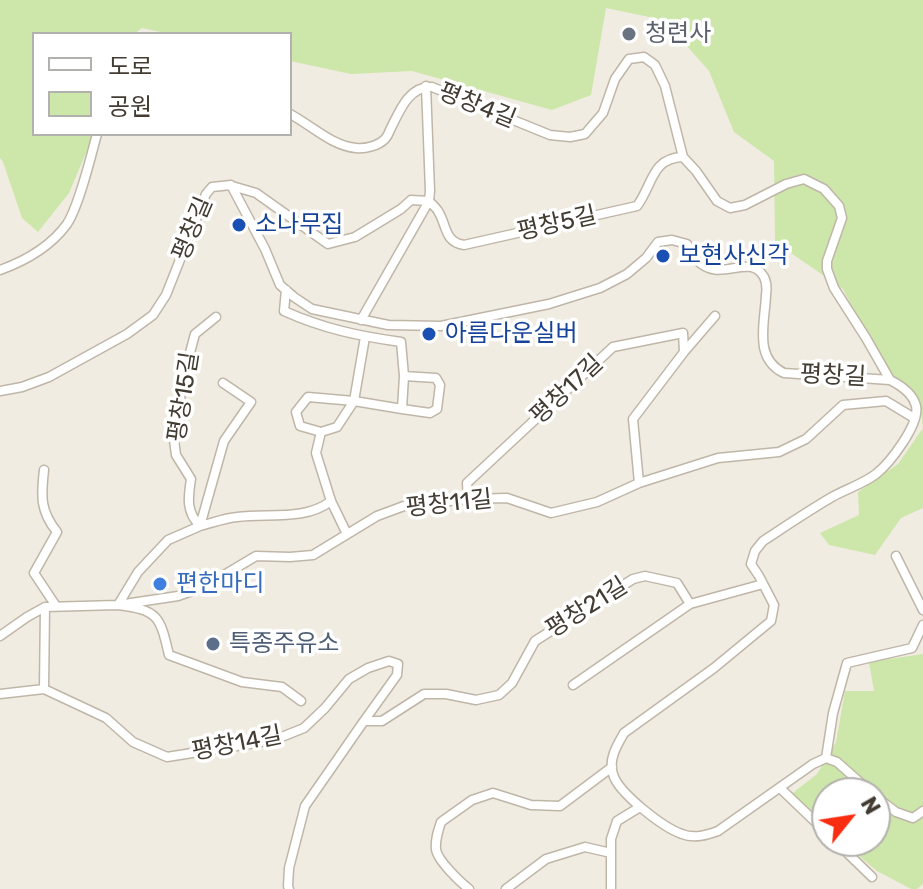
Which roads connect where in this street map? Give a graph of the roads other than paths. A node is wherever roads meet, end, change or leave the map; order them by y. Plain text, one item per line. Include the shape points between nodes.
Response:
1 (426, 86) junction
2 (292, 115) edge
3 (96, 136) edge
4 (683, 157) junction
5 (231, 185) junction
6 (429, 201) junction
7 (0, 270) edge
8 (286, 290) junction
9 (715, 316) dead end
10 (216, 317) dead end
11 (361, 320) junction
12 (365, 337) junction
13 (684, 352) junction
14 (404, 376) junction
15 (890, 380) junction
16 (223, 383) dead end
17 (0, 391) edge
18 (354, 401) junction
19 (402, 409) junction
20 (914, 418) junction
21 (321, 432) junction
22 (44, 470) dead end
23 (639, 483) junction
24 (468, 499) junction
25 (331, 501) junction
26 (200, 526) junction
27 (347, 534) junction
28 (896, 556) dead end
29 (763, 584) junction
30 (690, 604) junction
31 (118, 605) junction
32 (56, 606) junction
33 (45, 607) junction
34 (923, 610) edge
35 (923, 625) edge
36 (0, 636) edge
37 (573, 685) dead end
38 (44, 689) junction
39 (0, 694) edge
40 (301, 701) dead end
41 (364, 721) junction
42 (826, 758) junction
43 (612, 767) junction
44 (854, 777) edge
45 (780, 788) junction
46 (640, 807) junction
47 (891, 808) edge
48 (923, 811) edge
49 (811, 818) edge
50 (611, 853) junction
51 (851, 857) edge
52 (872, 877) dead end
53 (289, 889) edge
54 (469, 889) edge
55 (506, 889) edge
56 (611, 889) edge

1 - 2 street, 평창4길 via 411,93 385,139 369,148 336,142
1 - 4 street, 평창4길 via 550,135 570,137 585,134 603,113 629,59 644,57 655,65 665,86
1 - 6 street, 평창5길
3 - 7 street via 69,222 39,251
4 - 6 street, 평창5길 via 668,159 655,171 637,206 464,245 447,235
4 - 15 street via 717,201 730,208 804,179 824,189 842,218 827,269
5 - 6 street via 256,193 328,244 355,237 411,200
5 - 8 street, 평창길 / 평창길
5 - 17 street, 평창길 / 평창길 via 212,187 206,194 153,315 49,377
6 - 11 street
8 - 11 street, 평창길 / 평창길 via 312,309
8 - 12 street via 284,311
9 - 13 street
10 - 26 street, 평창15길 via 195,334 174,440 176,455 191,479 187,502
11 - 15 street, 평창길 / 평창길 via 441,326 549,304 627,274 658,242 672,240 687,244 697,261 715,271 747,265 760,271 767,284 763,350 776,369
12 - 14 street via 401,342
12 - 18 street
13 - 23 street via 633,419
13 - 24 street, 평창17길 via 683,333 613,347 467,483
14 - 19 street
14 - 19 street via 436,378 440,385 437,409
15 - 20 street, 평창길 / 평창길 via 909,394
16 - 26 street, 평창15길 via 251,402 224,441
18 - 19 street
18 - 21 street via 337,427
18 - 21 street via 308,397 296,412 300,426
20 - 23 street, 평창11길 via 886,401 843,405 806,439 779,452 718,458
20 - 29 street via 894,455 875,475 763,541 751,564
21 - 25 street via 316,453
22 - 32 street via 41,498 57,532 34,573
23 - 24 street, 평창11길 via 597,502 551,513 507,498
24 - 27 street, 평창11길 via 404,506
25 - 26 street via 320,510 236,517
25 - 27 street
26 - 31 street via 168,540 138,572
27 - 31 street, 평창11길 via 313,555 256,556 204,587
28 - 34 street
29 - 30 street
29 - 43 street via 774,605 771,621 624,733
30 - 37 street
30 - 41 street, 평창21길 via 677,583 645,576 633,579 535,641 512,683 499,695 476,700 424,694 382,721
31 - 32 street, 평창11길
31 - 40 street, 평창11길 via 144,608 161,624 169,655 242,682 282,687
32 - 33 street, 평창11길
33 - 36 street, 평창11길
33 - 38 street
35 - 42 street via 912,648 847,663
38 - 39 street
38 - 41 street, 평창14길 via 106,718 133,742 167,757 274,740 304,728 349,679 389,661 398,664 397,675
41 - 53 street via 305,806
42 - 44 street
42 - 45 street
43 - 46 street via 621,787
43 - 54 street via 560,806 531,805 493,793 472,800 441,822 436,853
45 - 46 street via 703,836 684,836
45 - 49 street
46 - 50 street via 617,821
47 - 48 street via 913,818
50 - 55 street via 585,847 546,859
50 - 56 street
51 - 52 street

